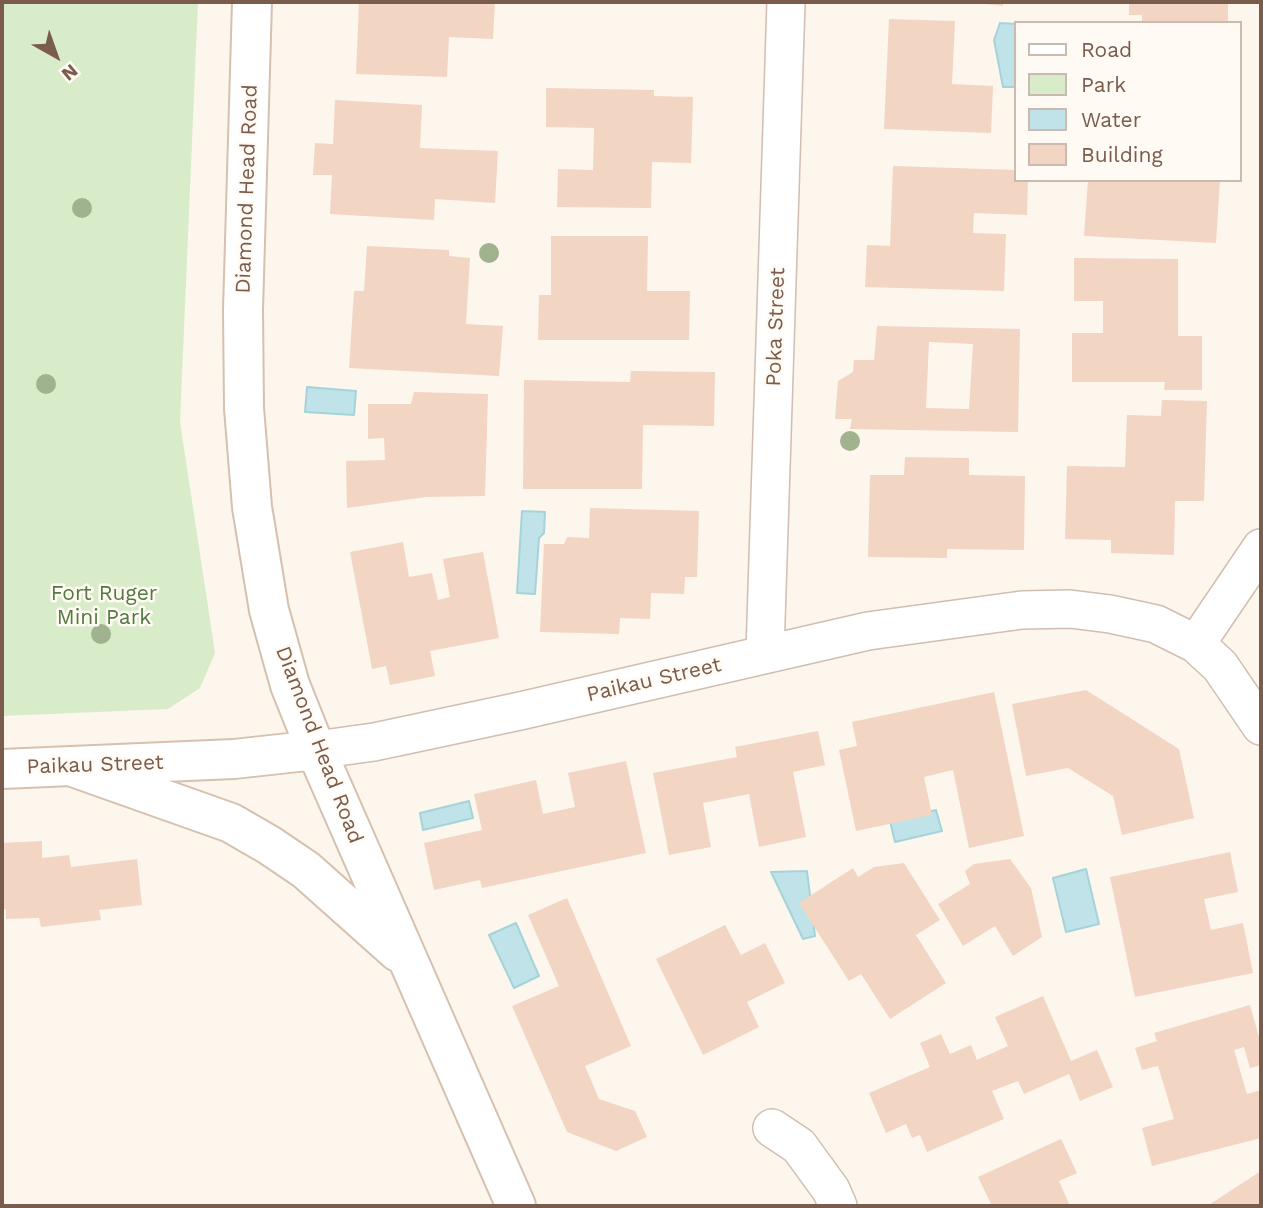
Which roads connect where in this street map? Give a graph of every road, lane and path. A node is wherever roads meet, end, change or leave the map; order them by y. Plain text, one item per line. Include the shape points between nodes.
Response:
1 (252, 2) edge
2 (786, 2) edge
3 (1261, 548) edge
4 (1196, 644) junction
5 (765, 652) junction
6 (1261, 726) edge
7 (316, 750) junction
8 (73, 767) junction
9 (2, 769) edge
10 (408, 961) junction
11 (772, 1128) dead end
12 (516, 1206) edge
13 (838, 1206) edge

1 - 7 street, Diamond Head Road via 243,310 251,494 269,610 290,685
2 - 5 street, Poka Street
3 - 4 street
4 - 5 street, Paikau Street via 1156,625 1070,609 1022,610 868,631
4 - 6 street, Paikau Street via 1220,666
5 - 7 street, Paikau Street via 662,680 374,742
7 - 8 street, Paikau Street
7 - 10 street, Diamond Head Road
8 - 9 street, Paikau Street
8 - 10 street via 231,823 270,845 306,870
10 - 12 street, Diamond Head Road
11 - 13 street via 799,1146

